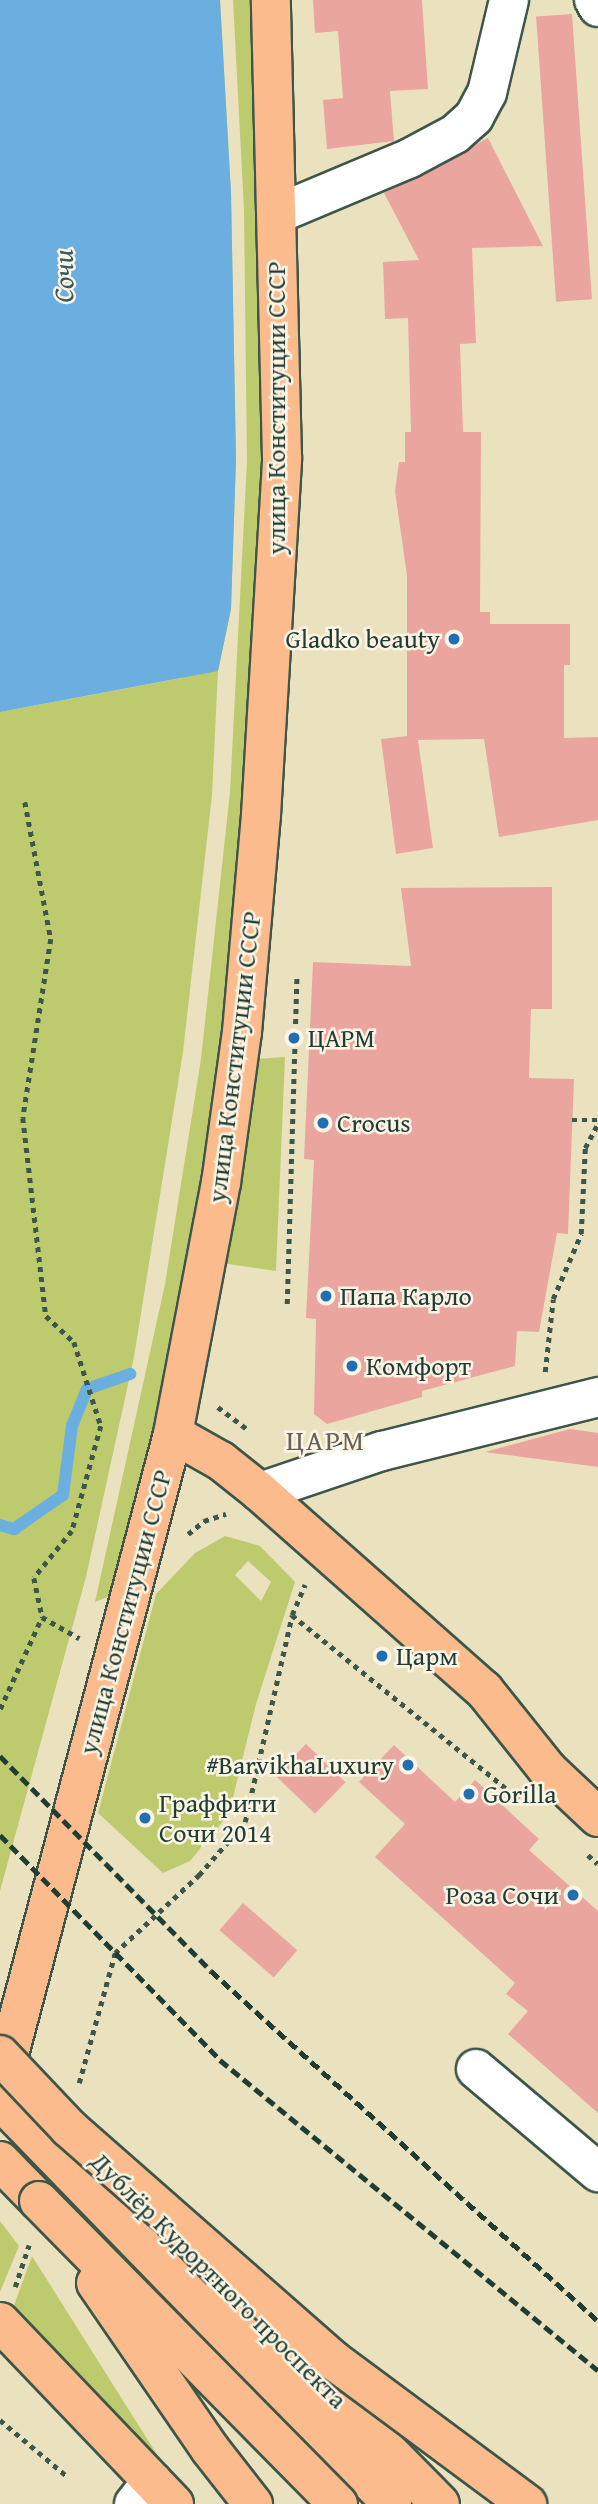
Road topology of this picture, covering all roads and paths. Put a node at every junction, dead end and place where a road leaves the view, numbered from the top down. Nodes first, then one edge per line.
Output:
1 (271, 0) edge
2 (509, 0) edge
3 (594, 0) edge
4 (598, 7) edge
5 (277, 214) junction
6 (24, 802) dead end
7 (297, 975) dead end
8 (572, 1120) dead end
9 (598, 1122) edge
10 (287, 1304) dead end
11 (598, 1397) edge
12 (541, 1411) junction
13 (173, 1434) junction
14 (246, 1504) junction
15 (184, 1538) dead end
16 (310, 1573) dead end
17 (292, 1615) junction
18 (42, 1617) junction
19 (86, 1641) dead end
20 (0, 1709) edge
21 (526, 1805) dead end
22 (588, 1832) edge
23 (598, 1864) edge
24 (0, 2055) edge
25 (475, 2068) dead end
26 (0, 2088) edge
27 (0, 2100) edge
28 (73, 2110) junction
29 (0, 2161) edge
30 (598, 2172) edge
31 (36, 2217) junction
32 (6, 2309) edge
33 (0, 2420) edge
34 (68, 2477) dead end
35 (153, 2496) edge
36 (253, 2504) edge
37 (338, 2504) edge
38 (392, 2504) edge
39 (440, 2504) edge
40 (527, 2504) edge

1 - 5 main road, улица Конституции СССР
2 - 5 street
3 - 4 street
5 - 13 main road, улица Конституции СССР
6 - 18 path
7 - 10 path
8 - 9 path
9 - 12 path
11 - 12 street
12 - 14 street
13 - 14 main road
13 - 26 main road, улица Конституции СССР
14 - 15 path
14 - 22 main road
16 - 17 path
17 - 21 path
17 - 28 path
18 - 19 path
18 - 20 path
22 - 23 path
24 - 28 main road, Дублёр Курортного проспекта, bridge
25 - 30 street
27 - 38 main road
28 - 39 main road, Дублёр Курортного проспекта, bridge
28 - 40 main road, bridge
29 - 31 main road
31 - 32 path
31 - 36 main road, bridge
31 - 37 main road, bridge
32 - 35 main road
33 - 34 path

